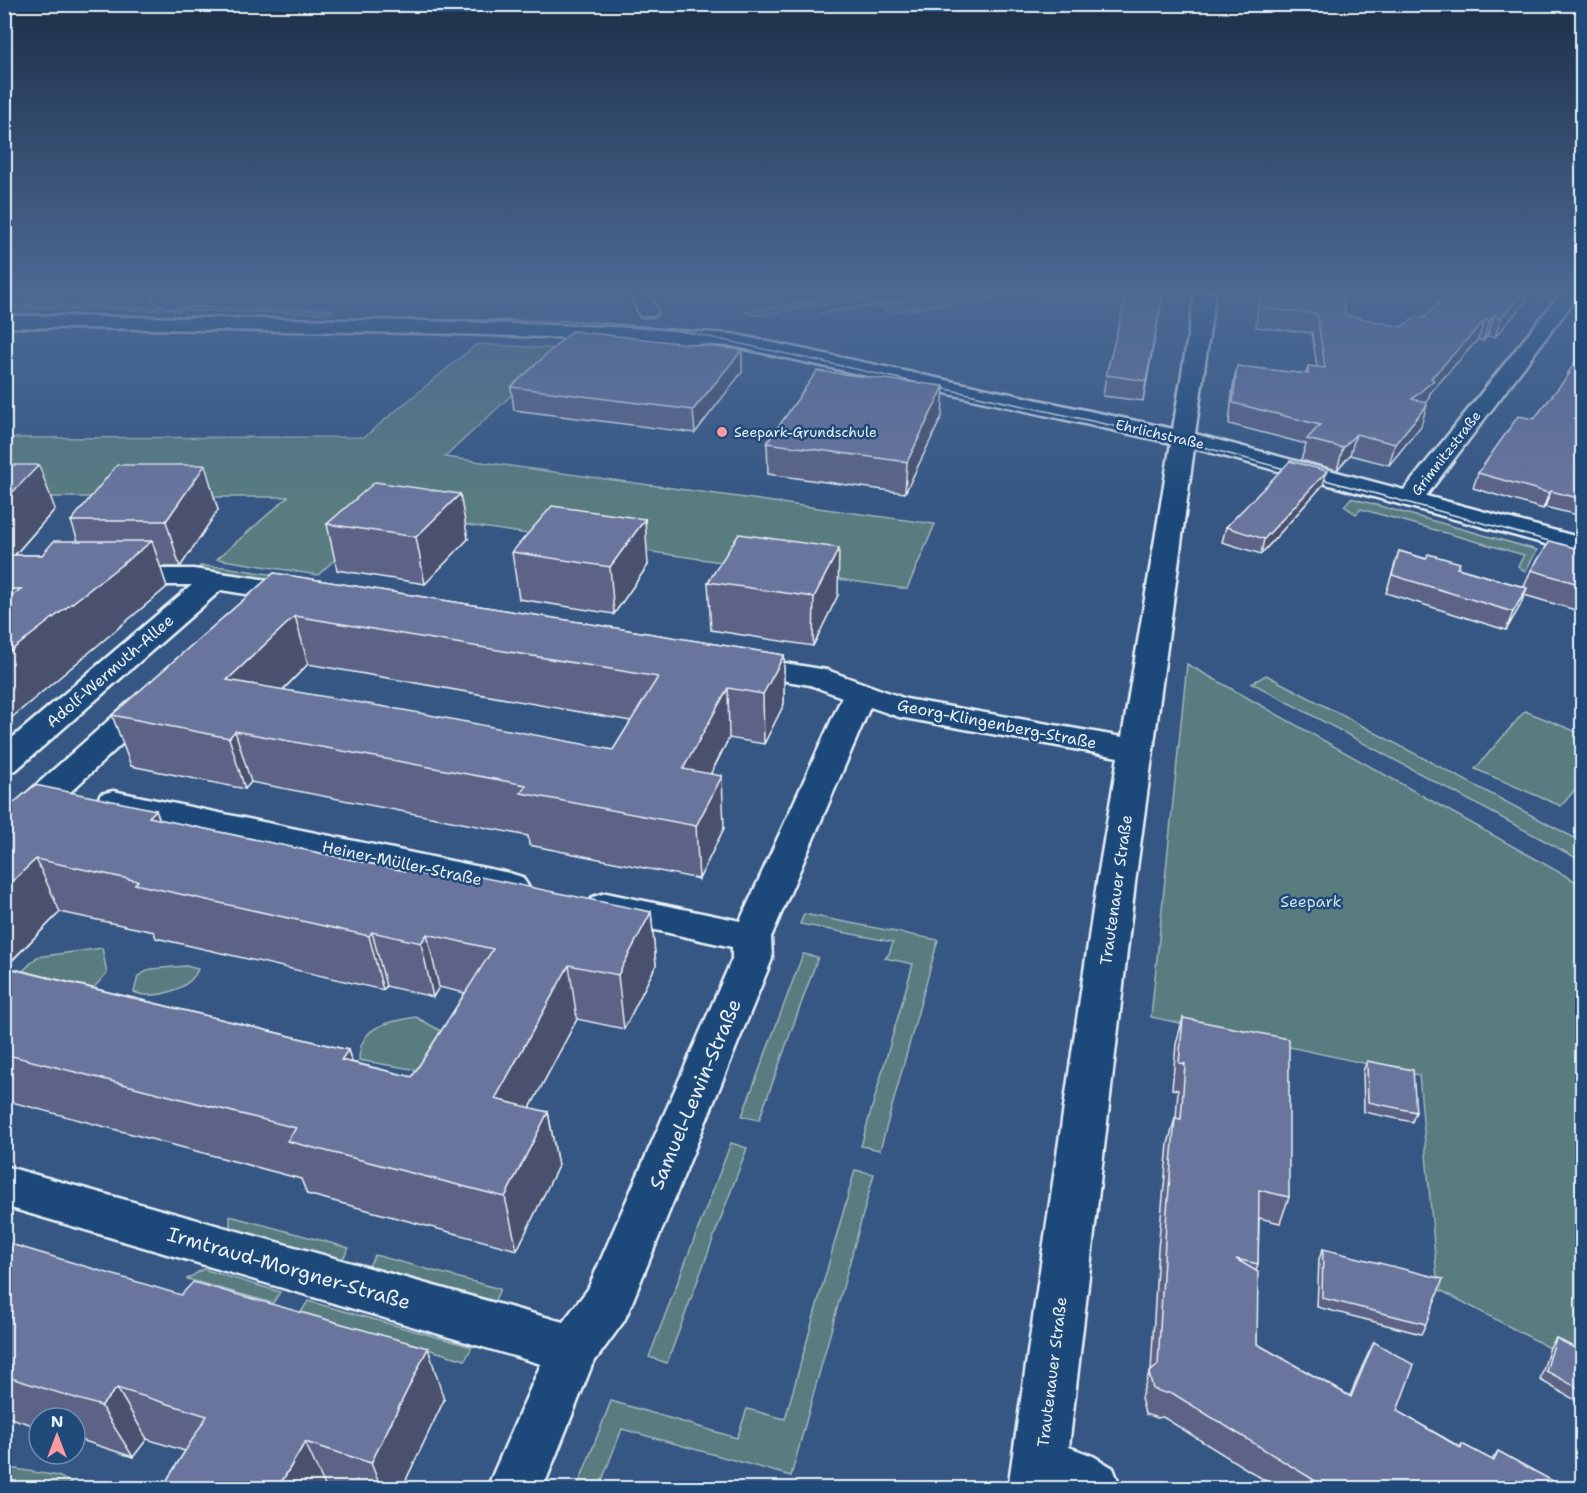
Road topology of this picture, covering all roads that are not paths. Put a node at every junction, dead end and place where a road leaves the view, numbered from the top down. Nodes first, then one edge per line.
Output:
1 (836, 363) edge
2 (1194, 363) edge
3 (1517, 363) edge
4 (1182, 438) junction
5 (1410, 499) junction
6 (1582, 546) edge
7 (97, 577) edge
8 (215, 580) junction
9 (271, 589) junction
10 (324, 598) edge
11 (246, 612) edge
12 (716, 661) edge
13 (170, 682) edge
14 (860, 693) junction
15 (1137, 750) junction
16 (4, 762) edge
17 (53, 790) junction
18 (4, 834) edge
19 (752, 937) junction
20 (4, 1186) edge
21 (573, 1349) junction
22 (1038, 1478) edge
23 (515, 1488) edge
24 (1093, 1488) edge

1 - 4 street, Ehrlichstraße
2 - 4 street, Trautenauer Straße
3 - 5 street, Grimnitzstraße
4 - 5 street, Ehrlichstraße
4 - 15 street, Trautenauer Straße
5 - 6 street, Ehrlichstraße
7 - 8 street
8 - 9 street
8 - 16 street, Adolf-Wermuth-Allee
9 - 10 street
9 - 11 street
12 - 14 street, Georg-Klingenberg-Straße
13 - 17 street
14 - 15 street, Georg-Klingenberg-Straße
14 - 19 street, Samuel-Lewin-Straße
15 - 22 street, Trautenauer Straße
17 - 18 street
17 - 19 street, Heiner-Müller-Straße
19 - 21 street, Samuel-Lewin-Straße
20 - 21 street, Irmtraud-Morgner-Straße
21 - 23 street, Samuel-Lewin-Straße
22 - 24 street

